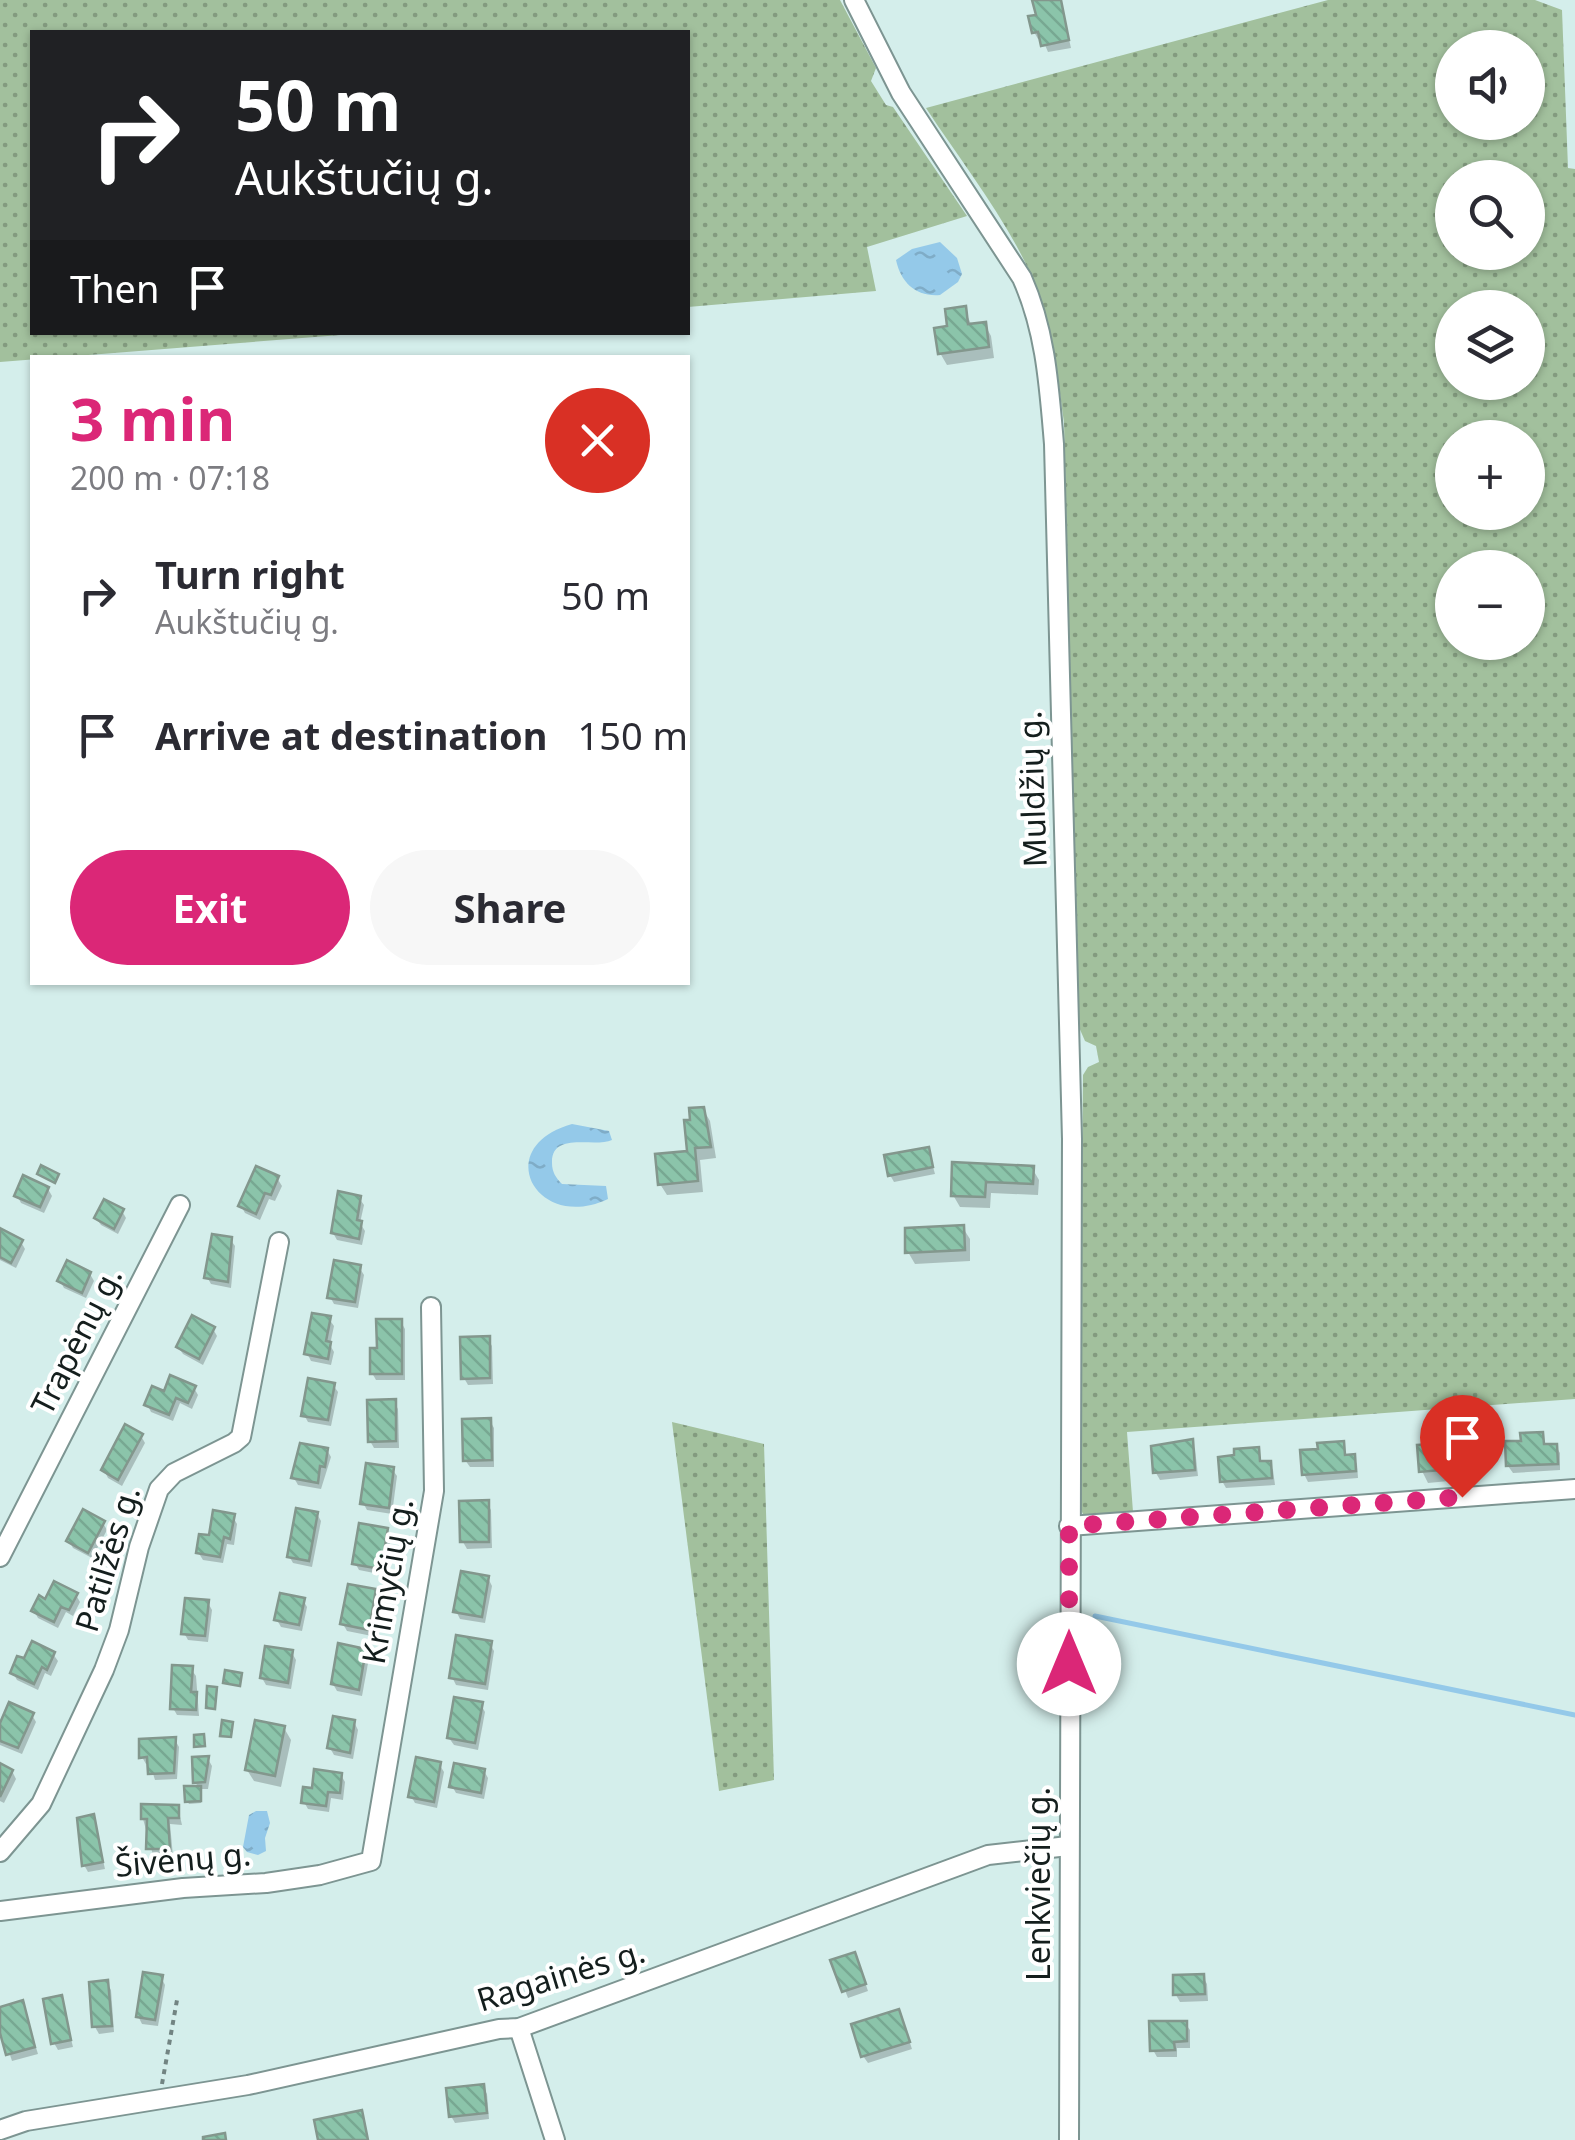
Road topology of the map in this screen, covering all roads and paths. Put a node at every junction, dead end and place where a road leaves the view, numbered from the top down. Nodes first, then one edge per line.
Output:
1 (854, 0) edge
2 (180, 1204) dead end
3 (279, 1242) dead end
4 (431, 1308) dead end
5 (1575, 1489) edge
6 (1069, 1526) junction
7 (0, 1558) edge
8 (1069, 1628) joint
9 (1068, 1846) junction
10 (0, 1852) edge
11 (371, 1861) joint
12 (0, 1911) edge
13 (177, 2000) dead end
14 (520, 2028) junction
15 (159, 2101) junction
16 (0, 2130) edge
17 (556, 2140) edge
18 (1070, 2140) edge

1 - 6 street, Muldžių g.
2 - 7 street, Trapėnų g.
3 - 10 street, Patilžės g.
4 - 11 street, Krimyčių g.
5 - 6 street
6 - 8 street, Muldžių g.
8 - 9 street, Lenkviečių g.
9 - 14 street, Ragainės g.
9 - 18 street, Lenkviečių g.
11 - 12 street, Šivėnų g.
13 - 15 path
14 - 15 street, Ragainės g.
14 - 17 street
15 - 16 street, Ragainės g.

